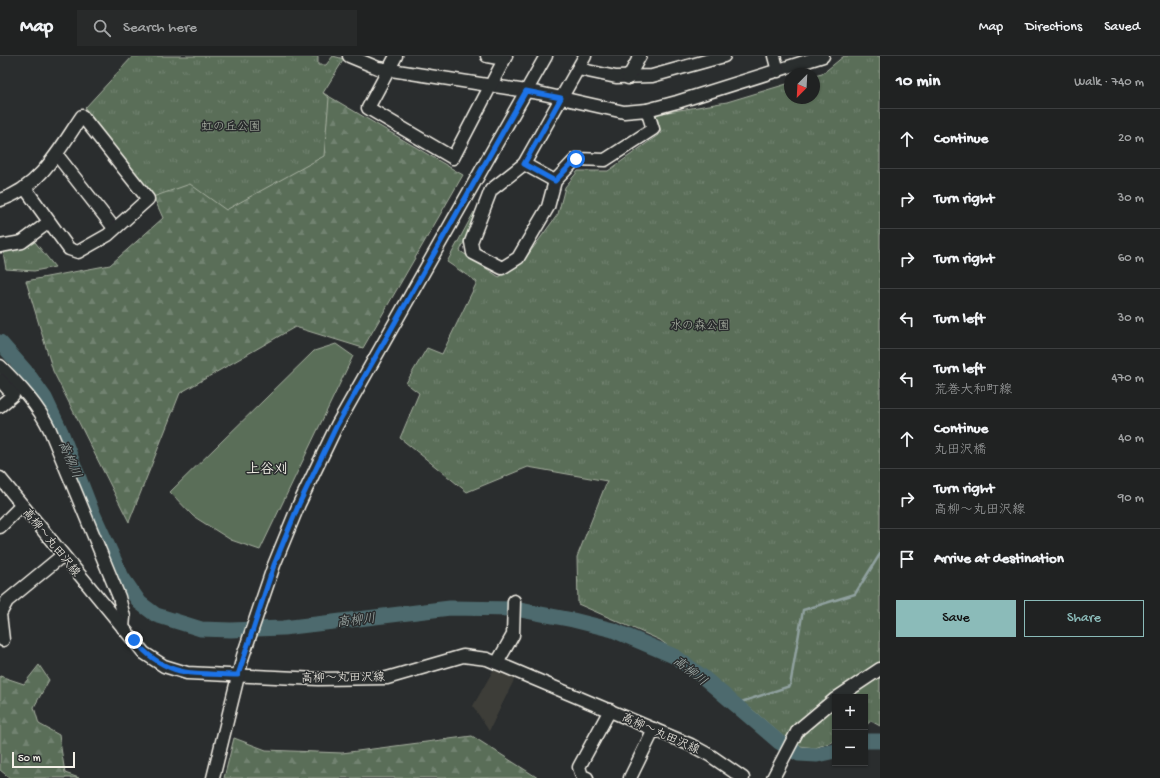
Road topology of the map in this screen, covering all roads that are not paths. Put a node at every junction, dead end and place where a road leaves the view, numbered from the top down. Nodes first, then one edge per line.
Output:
1 (349, 56) edge
2 (396, 56) edge
3 (488, 56) edge
4 (546, 56) edge
5 (586, 56) edge
6 (640, 56) edge
7 (724, 56) edge
8 (774, 56) edge
9 (823, 56) edge
10 (505, 58) edge
11 (389, 68) junction
12 (578, 69) junction
13 (778, 71) junction
14 (628, 78) junction
15 (490, 85) junction
16 (526, 91) junction
17 (561, 98) junction
18 (647, 110) junction
19 (57, 155) junction
20 (524, 164) junction
21 (555, 181) junction
22 (25, 188) junction
23 (0, 200) edge
24 (49, 222) junction
25 (114, 228) junction
26 (0, 246) edge
27 (0, 366) edge
28 (0, 380) edge
29 (0, 406) edge
30 (0, 478) edge
31 (22, 505) junction
32 (0, 527) edge
33 (63, 554) junction
34 (514, 601) dead end
35 (123, 628) junction
36 (3, 640) dead end
37 (496, 663) junction
38 (880, 669) edge
39 (238, 675) junction
40 (842, 694) edge
41 (832, 702) edge
42 (610, 710) junction
43 (654, 729) junction
44 (213, 778) edge
45 (587, 778) edge
46 (630, 778) edge
47 (743, 778) edge
48 (773, 778) edge

1 - 11 street
2 - 11 street
3 - 10 street
4 - 16 street
5 - 12 street
6 - 14 street
7 - 14 street
8 - 13 street
9 - 13 street
10 - 15 street
11 - 15 street
11 - 15 street
12 - 14 street
12 - 17 street
13 - 18 street
15 - 16 street
16 - 17 street
16 - 39 street
17 - 18 street
17 - 20 street
18 - 21 street
19 - 22 street
19 - 25 street
19 - 25 street
20 - 21 street
20 - 21 street
22 - 23 street
22 - 24 street
24 - 25 street
24 - 26 street
27 - 35 street
28 - 29 street
30 - 31 street, 高柳～丸田沢線
31 - 32 street
31 - 33 street, 高柳～丸田沢線
33 - 35 street, 高柳～丸田沢線
33 - 36 street
34 - 37 street
35 - 39 street, 高柳～丸田沢線
37 - 39 street, 高柳～丸田沢線
37 - 42 street, 高柳～丸田沢線
38 - 40 street
39 - 44 street
41 - 48 street
42 - 43 street, 高柳～丸田沢線
42 - 45 street
43 - 46 street
43 - 47 street, 高柳～丸田沢線

